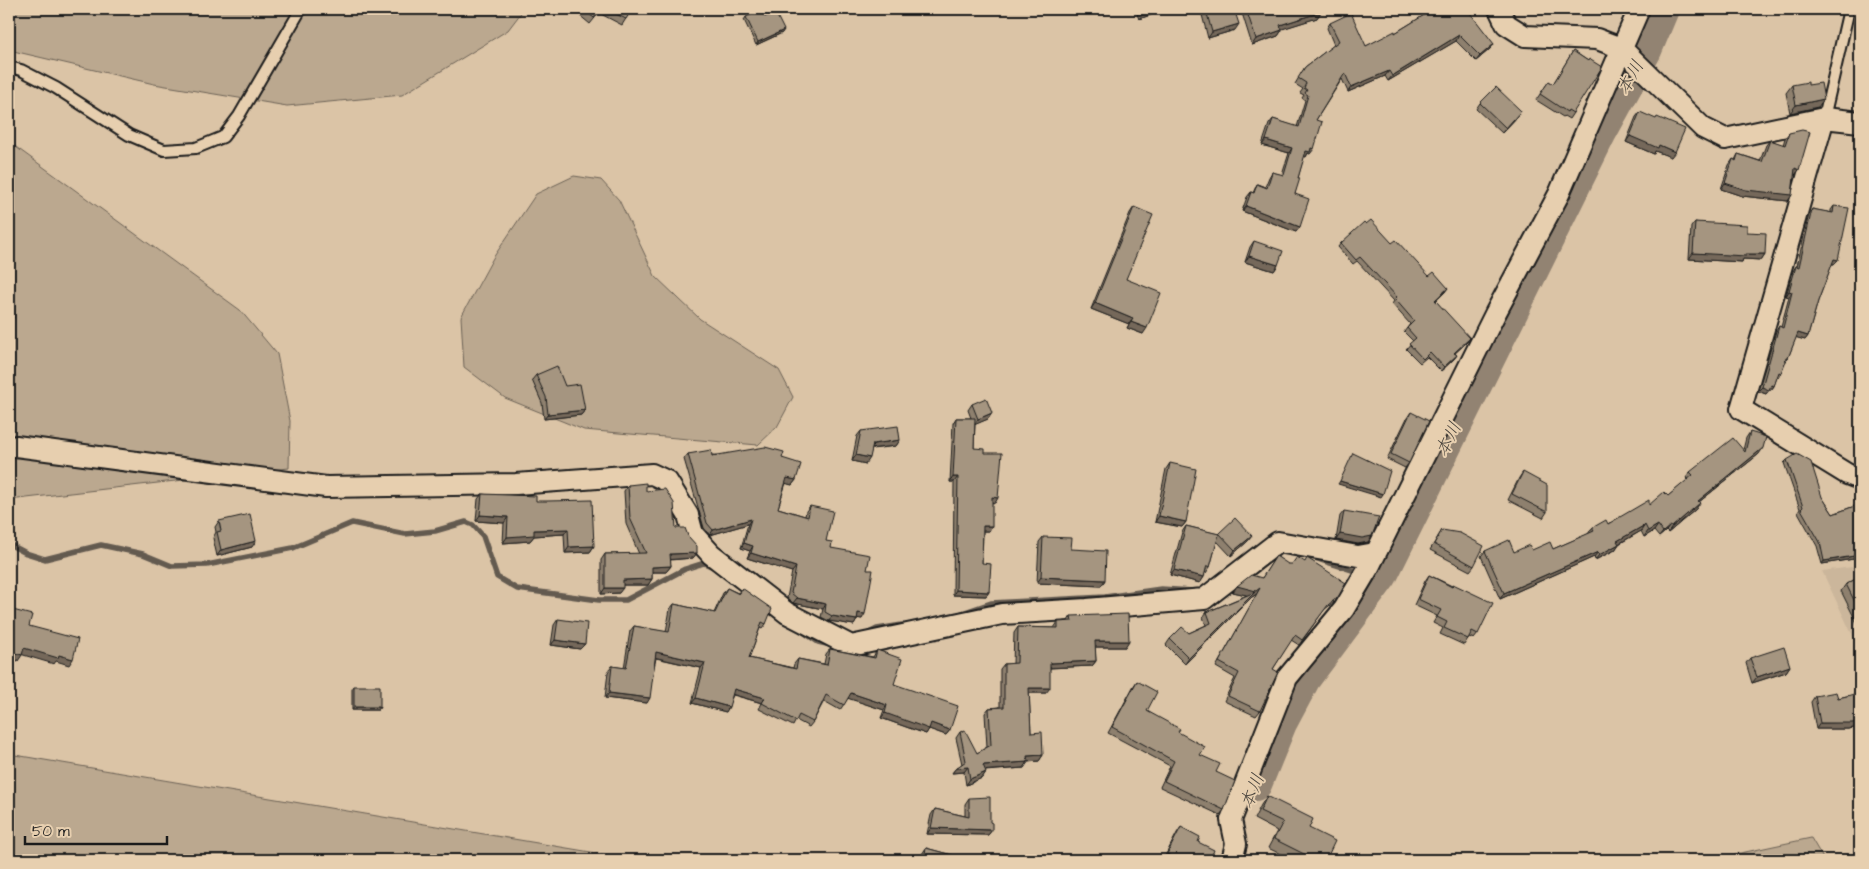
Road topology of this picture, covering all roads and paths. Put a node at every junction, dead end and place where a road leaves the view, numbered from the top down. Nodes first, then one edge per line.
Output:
1 (301, 9) edge
2 (1498, 9) edge
3 (1639, 9) edge
4 (1849, 9) edge
5 (1631, 58) junction
6 (9, 67) edge
7 (1824, 118) junction
8 (1860, 122) edge
9 (9, 448) edge
10 (1860, 479) edge
11 (1369, 566) junction
12 (1234, 852) edge

1 - 6 lane
2 - 5 street
3 - 5 street
4 - 7 lane
5 - 7 street
5 - 11 street
7 - 8 street
7 - 10 street
9 - 11 street
11 - 12 street

